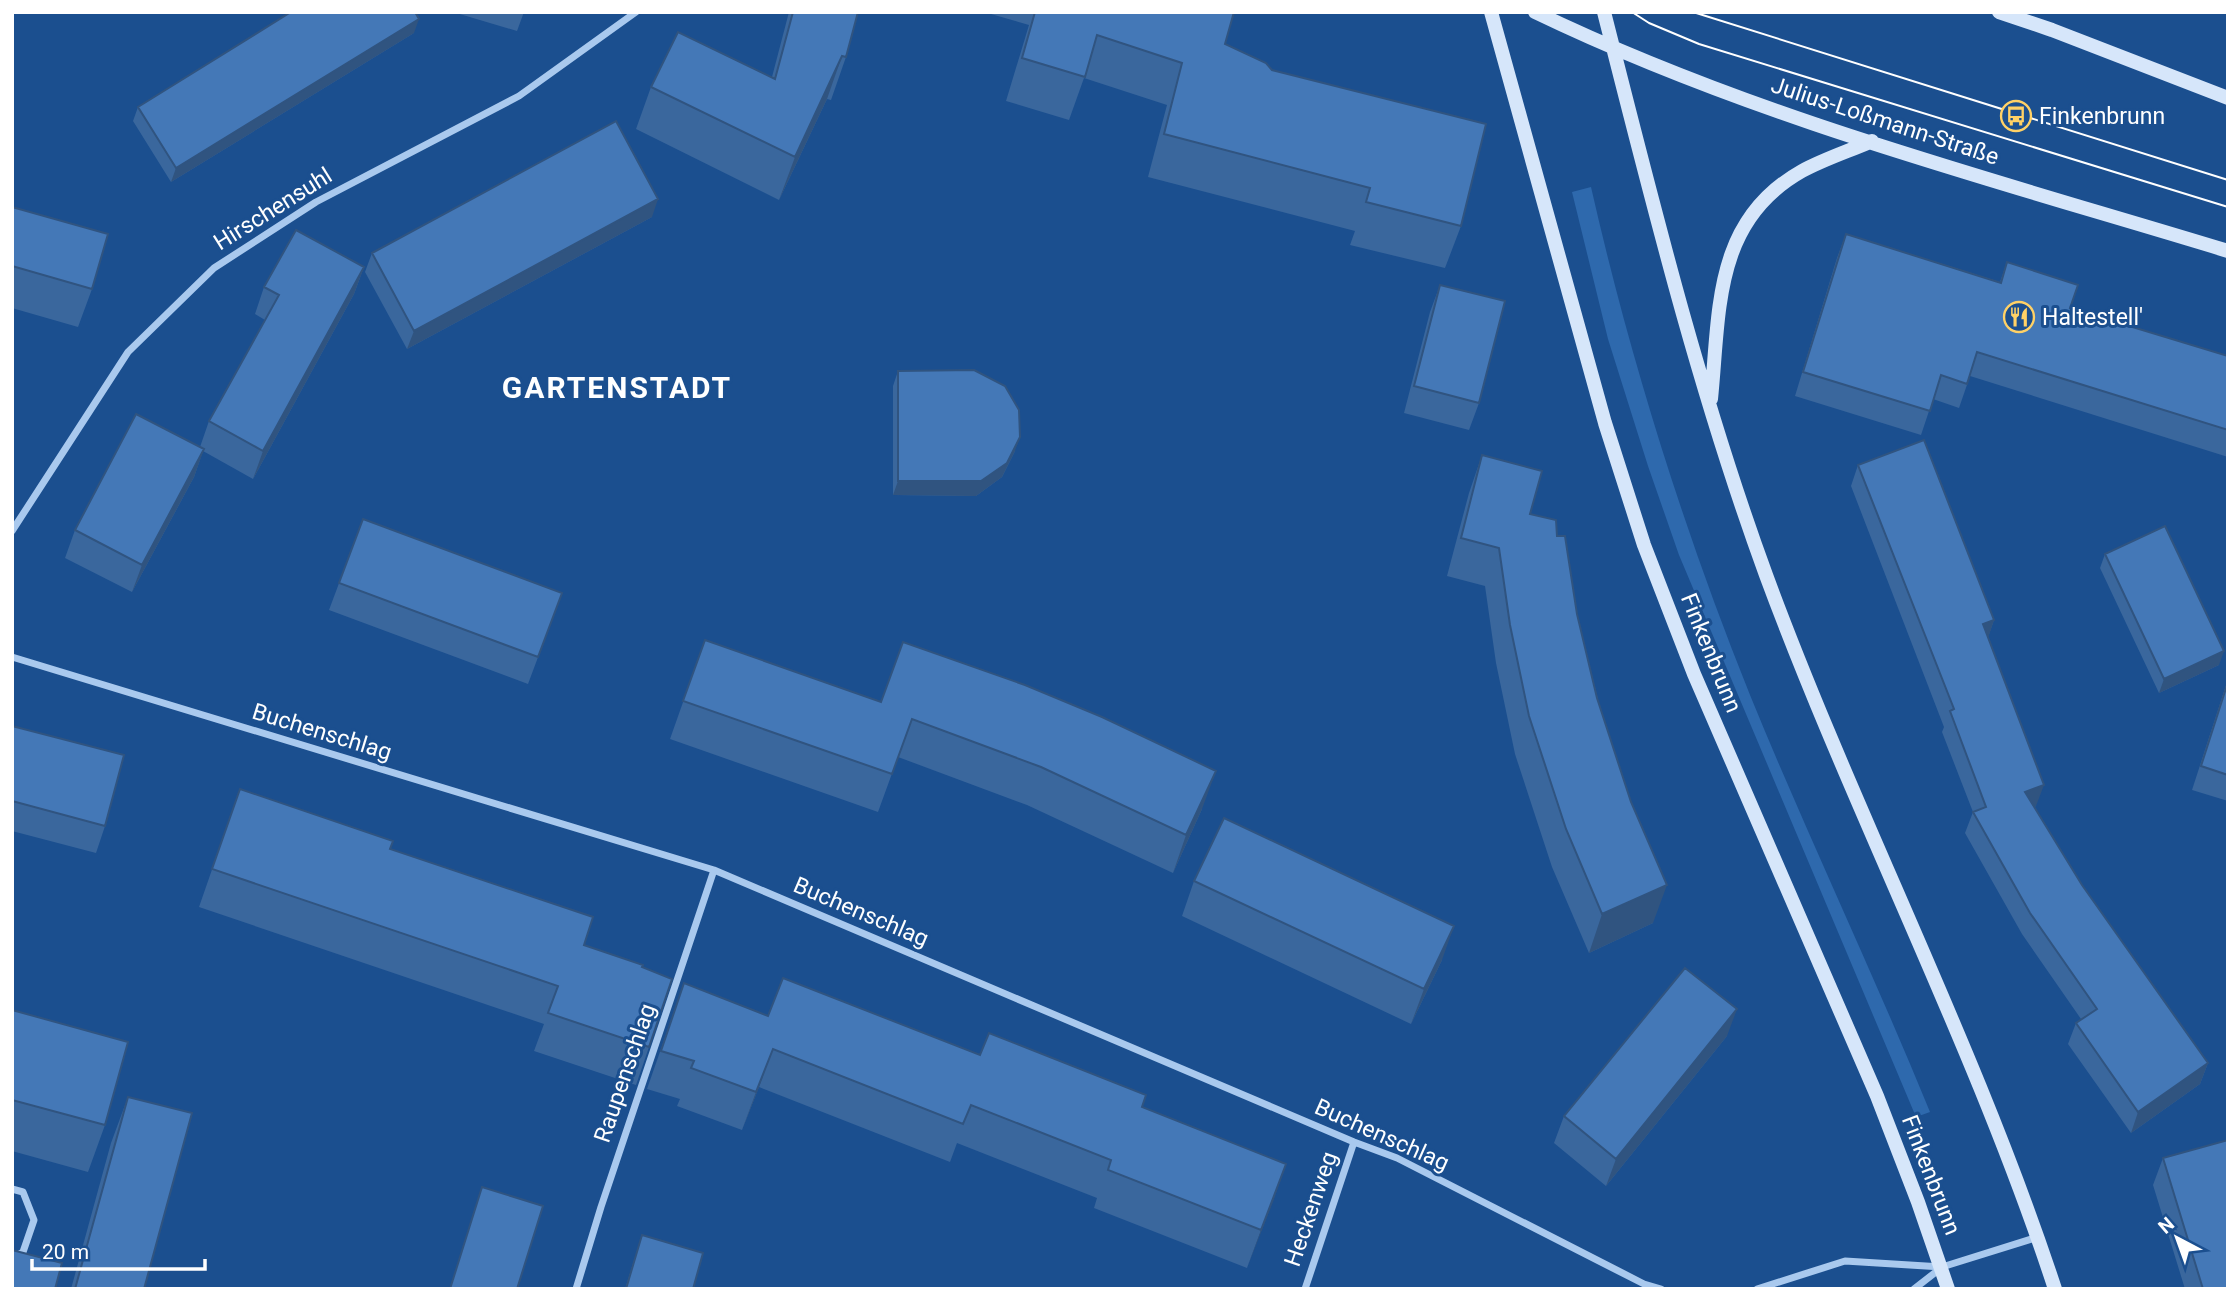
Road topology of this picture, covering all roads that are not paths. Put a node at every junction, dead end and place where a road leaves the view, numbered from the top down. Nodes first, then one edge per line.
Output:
1 (636, 12) edge
2 (1491, 12) edge
3 (1535, 12) edge
4 (1604, 12) edge
5 (1999, 12) edge
6 (1613, 47) junction
7 (2228, 98) edge
8 (1872, 141) junction
9 (2228, 251) edge
10 (1710, 407) junction
11 (12, 530) edge
12 (12, 657) edge
13 (714, 870) junction
14 (1354, 1142) junction
15 (12, 1189) edge
16 (2038, 1237) junction
17 (12, 1258) edge
18 (1942, 1267) junction
19 (576, 1289) edge
20 (1305, 1289) edge
21 (1661, 1289) edge
22 (1757, 1289) edge
23 (1913, 1289) edge
24 (1948, 1289) edge
25 (2055, 1289) edge

1 - 11 street, Hirschensuhl
2 - 18 main road, Finkenbrunn
3 - 6 main road, Julius-Loßmann-Straße
4 - 6 main road
5 - 7 main road
6 - 8 main road, Julius-Loßmann-Straße
6 - 10 main road
8 - 9 main road, Julius-Loßmann-Straße
8 - 10 main road
10 - 16 main road
12 - 13 street, Buchenschlag
13 - 14 street, Buchenschlag
13 - 19 street, Raupenschlag
14 - 20 street, Heckenweg
14 - 21 street, Buchenschlag
15 - 17 street
16 - 18 street
16 - 25 main road
18 - 22 street
18 - 23 street
18 - 24 main road, Finkenbrunn

